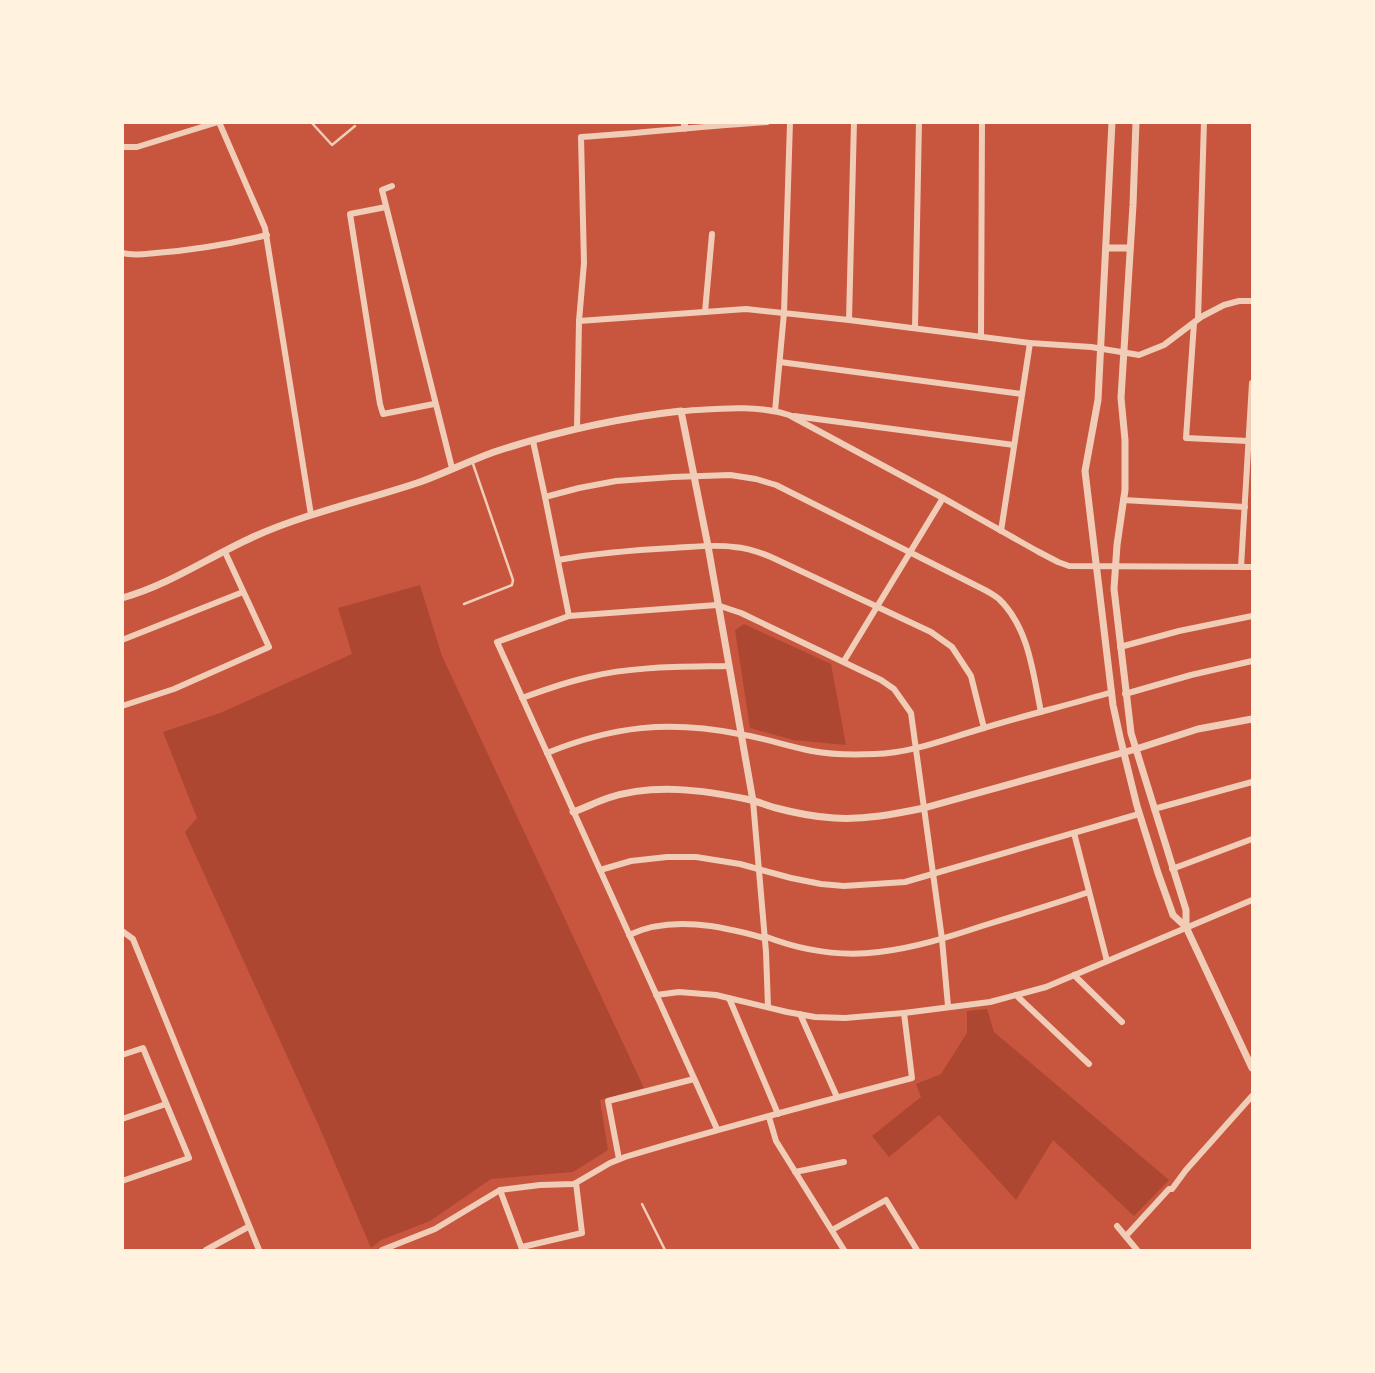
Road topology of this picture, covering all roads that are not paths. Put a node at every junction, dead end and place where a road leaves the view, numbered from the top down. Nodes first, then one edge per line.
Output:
1 (219, 122) edge
2 (311, 122) edge
3 (767, 122) edge
4 (790, 122) edge
5 (854, 122) edge
6 (919, 122) edge
7 (982, 122) edge
8 (1112, 122) edge
9 (1136, 122) edge
10 (1204, 122) edge
11 (684, 125) edge
12 (355, 126) dead end
13 (122, 147) edge
14 (392, 186) dead end
15 (386, 207) junction
16 (712, 234) dead end
17 (267, 235) junction
18 (1106, 248) junction
19 (1130, 248) junction
20 (122, 253) edge
21 (1252, 301) edge
22 (705, 312) junction
23 (783, 313) junction
24 (849, 320) junction
25 (579, 321) junction
26 (1196, 321) junction
27 (915, 328) junction
28 (981, 337) junction
29 (1030, 343) junction
30 (1100, 348) junction
31 (1124, 352) junction
32 (780, 362) junction
33 (1252, 383) edge
34 (1022, 394) junction
35 (434, 404) junction
36 (681, 411) junction
37 (775, 411) junction
38 (789, 415) junction
39 (1251, 427) edge
40 (578, 429) junction
41 (533, 440) junction
42 (1248, 441) junction
43 (1014, 445) junction
44 (472, 461) junction
45 (452, 468) junction
46 (694, 476) junction
47 (1249, 491) edge
48 (545, 497) junction
49 (943, 498) junction
50 (1123, 500) junction
51 (1245, 507) junction
52 (311, 515) junction
53 (1001, 531) junction
54 (708, 546) junction
55 (225, 552) junction
56 (911, 552) junction
57 (558, 560) junction
58 (1097, 566) junction
59 (1116, 566) junction
60 (1252, 566) edge
61 (1241, 567) junction
62 (243, 592) junction
63 (122, 598) edge
64 (464, 604) dead end
65 (717, 606) junction
66 (876, 607) junction
67 (569, 616) junction
68 (1252, 616) edge
69 (122, 640) edge
70 (1120, 647) junction
71 (844, 661) junction
72 (1252, 661) edge
73 (729, 666) junction
74 (1112, 692) junction
75 (1125, 694) junction
76 (522, 698) junction
77 (122, 706) edge
78 (1041, 712) junction
79 (1252, 719) edge
80 (984, 727) junction
81 (740, 734) junction
82 (916, 749) junction
83 (1136, 749) junction
84 (1124, 752) junction
85 (547, 753) junction
86 (1252, 782) edge
87 (753, 801) junction
88 (925, 807) junction
89 (1154, 809) junction
90 (573, 813) junction
91 (1139, 814) junction
92 (1073, 833) junction
93 (1252, 839) edge
94 (1172, 869) junction
95 (600, 870) junction
96 (759, 870) junction
97 (932, 875) junction
98 (1089, 892) junction
99 (1252, 900) edge
100 (1186, 928) junction
101 (122, 931) edge
102 (629, 935) junction
103 (764, 937) junction
104 (942, 939) junction
105 (1107, 961) junction
106 (1074, 975) junction
107 (656, 995) junction
108 (1016, 995) junction
109 (729, 998) junction
110 (948, 1006) junction
111 (768, 1007) junction
112 (904, 1013) junction
113 (800, 1014) junction
114 (1122, 1022) dead end
115 (122, 1055) edge
116 (1089, 1064) dead end
117 (1252, 1068) edge
118 (694, 1079) junction
119 (1252, 1096) edge
120 (837, 1097) junction
121 (166, 1104) junction
122 (778, 1114) junction
123 (769, 1117) junction
124 (122, 1119) edge
125 (717, 1129) junction
126 (619, 1159) junction
127 (845, 1162) dead end
128 (794, 1172) junction
129 (122, 1181) edge
130 (576, 1183) junction
131 (500, 1190) junction
132 (642, 1204) dead end
133 (1117, 1226) dead end
134 (248, 1227) junction
135 (832, 1230) junction
136 (1126, 1236) junction
137 (522, 1249) edge
138 (206, 1251) edge
139 (259, 1251) edge
140 (382, 1251) edge
141 (665, 1251) edge
142 (844, 1251) edge
143 (917, 1251) edge
144 (1138, 1251) edge

1 - 13 street
1 - 17 street
2 - 12 lane
3 - 11 street
4 - 23 street
5 - 24 street
6 - 27 street
7 - 28 street
8 - 18 street
9 - 19 street
10 - 26 street
11 - 25 street
14 - 15 street
15 - 35 street
15 - 35 street
16 - 22 street
17 - 20 street
17 - 52 street
18 - 19 street
18 - 30 street
19 - 31 street
21 - 26 street
22 - 23 street
22 - 25 street
23 - 24 street
23 - 32 street
24 - 27 street
25 - 40 street
26 - 31 street
26 - 42 street
27 - 28 street
28 - 29 street
29 - 30 street
29 - 34 street
30 - 31 street
30 - 58 street
31 - 50 street
32 - 34 street
32 - 37 street
33 - 39 street
34 - 43 street
35 - 45 street
36 - 37 street
36 - 40 street
36 - 46 street
37 - 38 street
38 - 43 street
38 - 49 street
39 - 42 street
40 - 41 street
41 - 44 street
41 - 48 street
42 - 47 street
43 - 53 street
44 - 45 street
44 - 64 lane
45 - 52 street
46 - 48 street
46 - 54 street
46 - 56 street
47 - 51 street
48 - 57 street
49 - 53 street
49 - 56 street
50 - 51 street
50 - 59 street
51 - 61 street
52 - 55 street
53 - 58 street
54 - 57 street
54 - 65 street
54 - 66 street
55 - 62 street
55 - 63 street
56 - 66 street
56 - 78 street
57 - 67 street
58 - 59 street
58 - 74 street
59 - 61 street
59 - 70 street
60 - 61 street
62 - 69 street
62 - 77 street
65 - 67 street
65 - 71 street
65 - 73 street
66 - 71 street
66 - 80 street
67 - 76 street
68 - 70 street
70 - 75 street
71 - 82 street
72 - 75 street
73 - 76 street
73 - 81 street
74 - 78 street
74 - 84 street
75 - 83 street
76 - 85 street
78 - 80 street
79 - 83 street
80 - 82 street
81 - 82 street
81 - 85 street
81 - 87 street
82 - 88 street
83 - 84 street
83 - 89 street
84 - 88 street
84 - 91 street
85 - 90 street
86 - 89 street
87 - 88 street
87 - 90 street
87 - 96 street
88 - 97 street
89 - 94 street
90 - 95 street
91 - 92 street
91 - 100 street
92 - 97 street
92 - 98 street
93 - 94 street
94 - 100 street
95 - 96 street
95 - 102 street
96 - 97 street
96 - 103 street
97 - 104 street
98 - 104 street
98 - 105 street
99 - 100 street
100 - 105 street
100 - 117 street
101 - 134 street
102 - 103 street
102 - 107 street
103 - 104 street
103 - 111 street
104 - 110 street
105 - 106 street
106 - 108 street
106 - 114 street
107 - 109 street
107 - 118 street
108 - 110 street
108 - 116 street
109 - 111 street
109 - 122 street
110 - 112 street
111 - 113 street
112 - 113 street
112 - 120 street
113 - 120 street
115 - 121 street
118 - 125 street
118 - 126 street
119 - 136 street
120 - 122 street
121 - 124 street
121 - 129 street
122 - 123 street
123 - 125 street
123 - 128 street
125 - 126 street
126 - 130 street
127 - 128 street
128 - 135 street
130 - 131 street
130 - 137 street
131 - 137 street
131 - 140 street
132 - 141 lane
133 - 136 street
134 - 138 street
134 - 139 street
135 - 142 street
135 - 143 street
136 - 144 street

